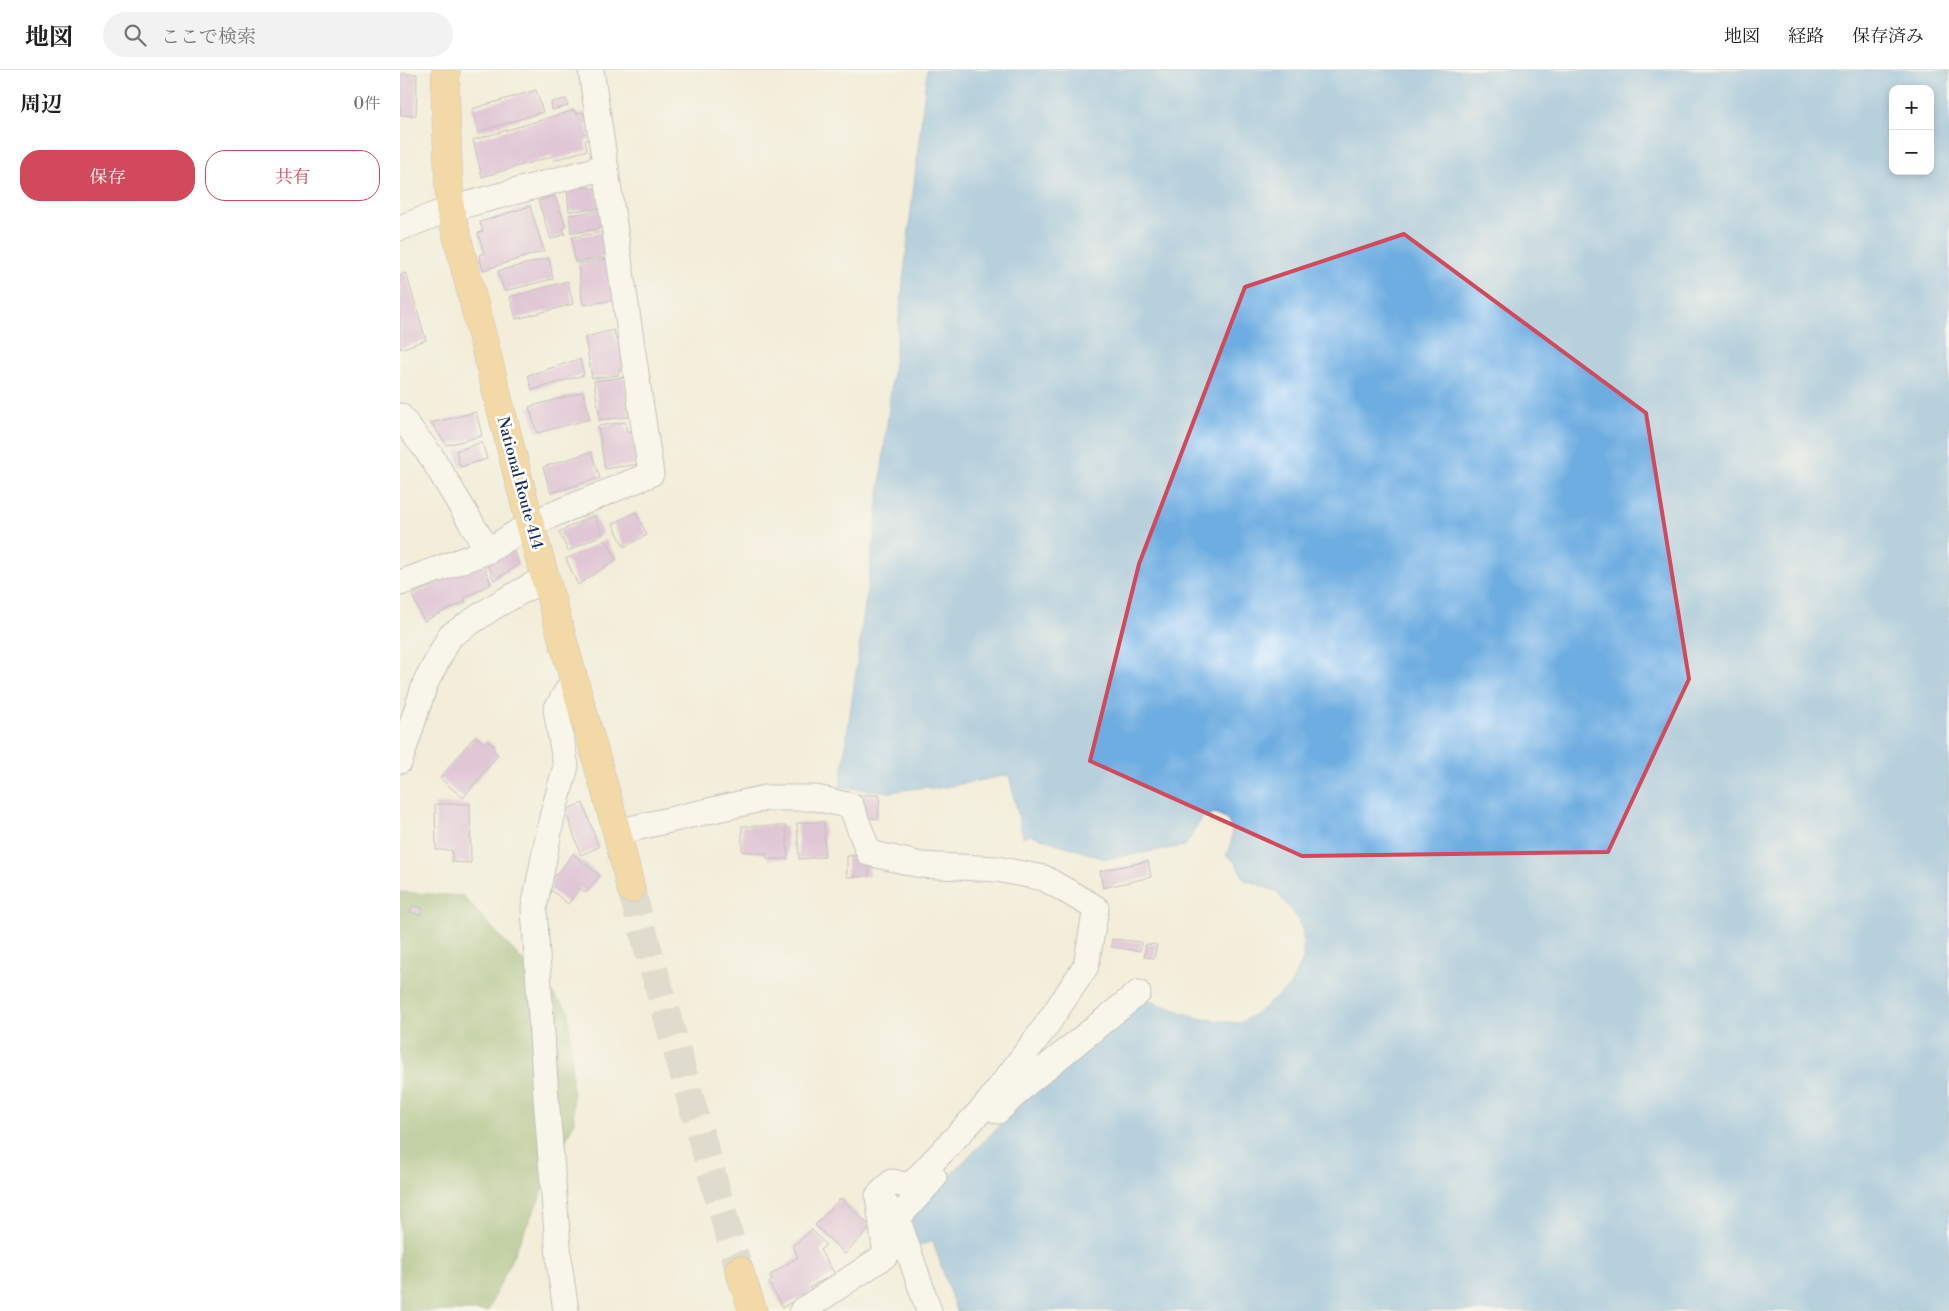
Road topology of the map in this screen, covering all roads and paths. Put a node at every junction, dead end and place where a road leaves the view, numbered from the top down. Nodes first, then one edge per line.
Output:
1 (446, 70) edge
2 (591, 70) edge
3 (606, 167) junction
4 (450, 210) junction
5 (400, 228) edge
6 (400, 416) edge
7 (530, 524) junction
8 (488, 550) junction
9 (545, 578) junction
10 (400, 583) edge
11 (574, 679) junction
12 (400, 761) edge
13 (617, 832) junction
14 (631, 890) tunnel mouth
15 (1138, 992) dead end
16 (878, 1196) junction
17 (897, 1219) junction
18 (739, 1270) tunnel mouth
19 (566, 1311) edge
20 (752, 1311) edge
21 (802, 1311) edge
22 (929, 1311) edge

1 - 4 highway, National Route 414
2 - 3 street
3 - 4 street
3 - 7 street
4 - 5 street
4 - 7 highway, National Route 414
6 - 8 street
7 - 8 street
7 - 9 highway, National Route 414
8 - 10 street
9 - 11 highway, National Route 414
9 - 12 street
11 - 13 highway, National Route 414
11 - 19 street
13 - 14 highway, National Route 414
13 - 16 street
15 - 17 street
16 - 17 street
16 - 21 street
17 - 22 street
18 - 20 highway

